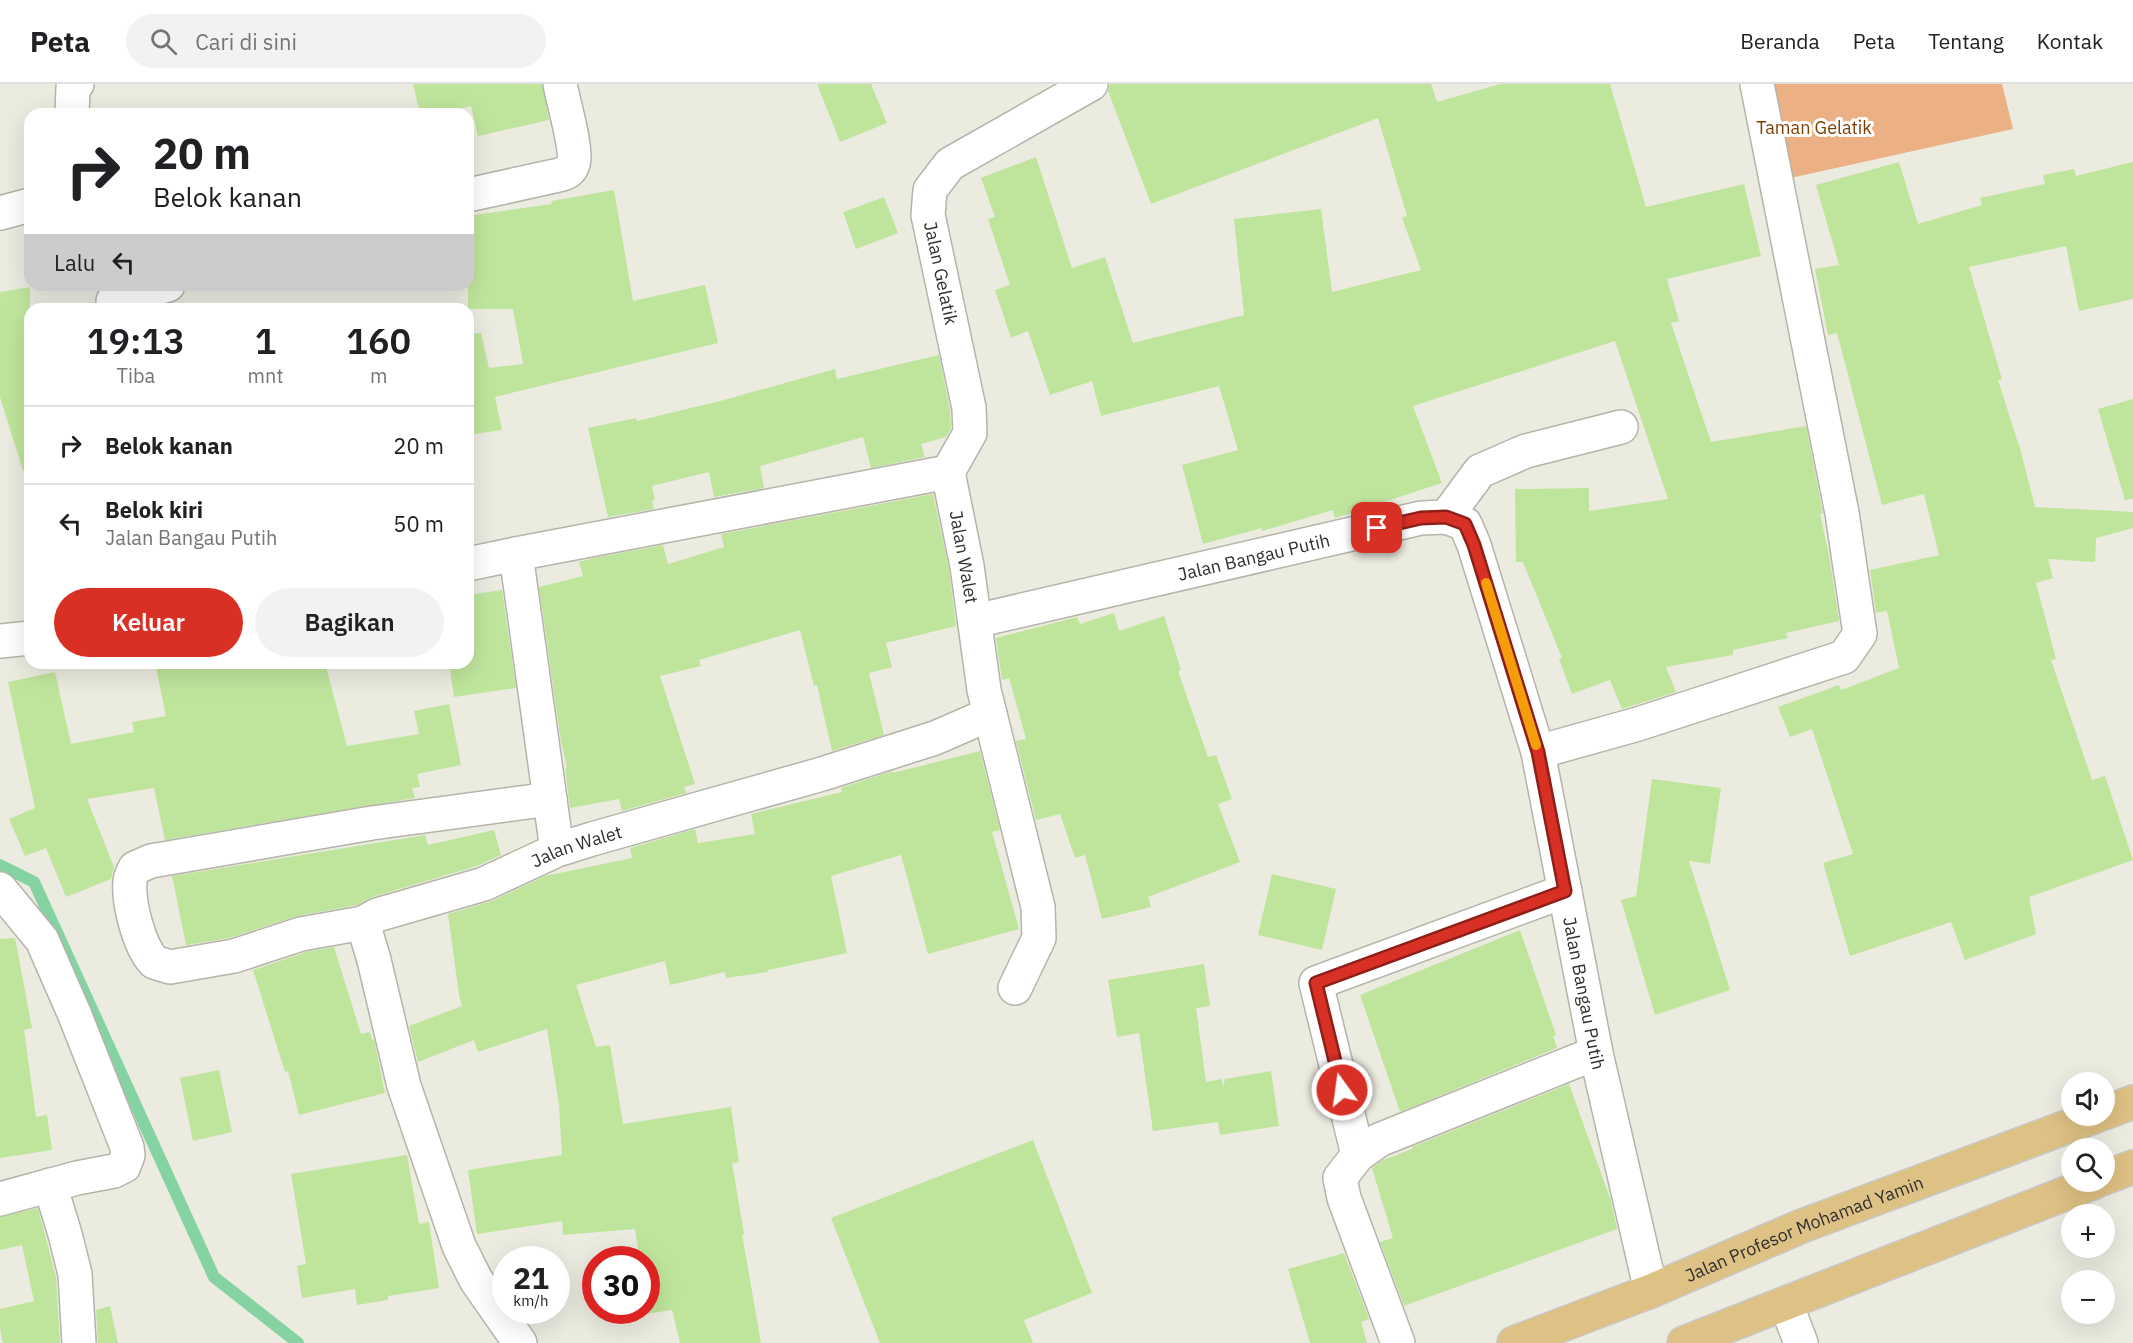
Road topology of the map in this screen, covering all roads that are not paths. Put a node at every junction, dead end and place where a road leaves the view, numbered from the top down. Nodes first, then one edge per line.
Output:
1 (77, 84) edge
2 (560, 84) edge
3 (1091, 84) edge
4 (1757, 84) edge
5 (71, 108) edge
6 (474, 194) edge
7 (24, 207) edge
8 (0, 213) edge
9 (142, 291) edge
10 (112, 298) edge
11 (1621, 427) dead end
12 (948, 472) junction
13 (1446, 517) junction
14 (516, 554) junction
15 (474, 563) edge
16 (975, 621) junction
17 (24, 639) edge
18 (0, 641) edge
19 (990, 714) junction
20 (1538, 752) junction
21 (550, 800) junction
22 (557, 850) junction
23 (0, 889) edge
24 (1565, 891) junction
25 (363, 923) junction
26 (1015, 988) dead end
27 (1596, 1053) junction
28 (2133, 1102) edge
29 (2115, 1109) edge
30 (2069, 1126) edge
31 (1358, 1155) junction
32 (2133, 1167) edge
33 (2115, 1174) edge
34 (50, 1185) junction
35 (2070, 1192) edge
36 (0, 1199) edge
37 (1651, 1291) junction
38 (1786, 1304) junction
39 (79, 1343) edge
40 (520, 1343) edge
41 (1398, 1343) edge
42 (1514, 1343) edge
43 (1684, 1343) edge
44 (1801, 1343) edge

1 - 5 street
2 - 6 street
3 - 12 street, Jalan Gelatik
4 - 20 street
7 - 8 street
9 - 10 street
11 - 13 street
12 - 14 street
12 - 16 street, Jalan Walet
13 - 16 street, Jalan Bangau Putih
13 - 20 street, Jalan Bangau Putih
14 - 15 street
14 - 21 street
16 - 19 street, Jalan Walet
17 - 18 street
19 - 22 street, Jalan Walet
19 - 26 street
20 - 24 street, Jalan Bangau Putih
21 - 22 street
21 - 25 street, Jalan Walet
22 - 25 street, Jalan Walet
23 - 34 street
24 - 27 street, Jalan Bangau Putih
24 - 31 street
25 - 40 street
27 - 31 street
27 - 37 street, Jalan Bangau Putih
28 - 29 main road
30 - 37 main road, Jalan Profesor Mohamad Yamin
31 - 41 street
32 - 33 main road
34 - 36 street
34 - 39 street
35 - 38 main road
37 - 42 main road, Jalan Profesor Mohamad Yamin
38 - 43 main road
38 - 44 street

